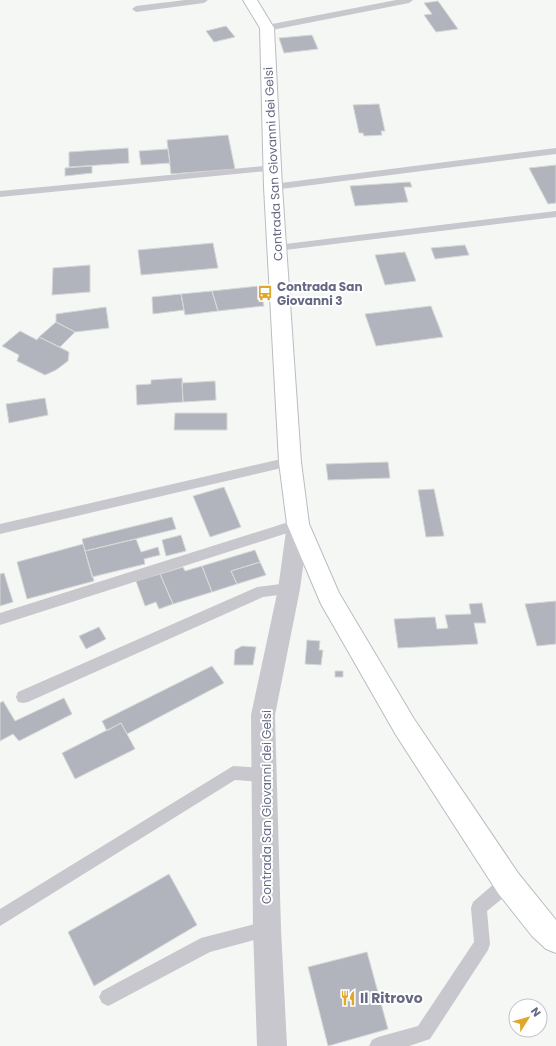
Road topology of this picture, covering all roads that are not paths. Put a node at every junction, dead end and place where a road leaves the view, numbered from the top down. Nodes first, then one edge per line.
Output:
1 (204, 0) edge
2 (250, 0) edge
3 (409, 0) edge
4 (136, 9) dead end
5 (267, 28) junction
6 (556, 151) edge
7 (274, 177) junction
8 (0, 194) edge
9 (556, 214) edge
10 (277, 248) junction
11 (290, 462) junction
12 (298, 524) junction
13 (0, 529) edge
14 (289, 589) junction
15 (0, 619) edge
16 (22, 697) dead end
17 (264, 775) junction
18 (508, 883) junction
19 (0, 918) edge
20 (267, 929) junction
21 (556, 939) edge
22 (108, 996) dead end
23 (272, 1046) edge
24 (378, 1046) edge

1 - 4 lane
2 - 5 main road, Contrada San Giovanni dei Gelsi
3 - 5 lane
5 - 7 main road, Contrada San Giovanni dei Gelsi
6 - 7 lane
7 - 8 lane
7 - 10 main road, Contrada San Giovanni dei Gelsi
9 - 10 lane
10 - 11 main road, Contrada San Giovanni dei Gelsi
11 - 12 main road, Contrada San Giovanni dei Gelsi
11 - 13 lane
12 - 14 street, Contrada San Giovanni dei Gelsi
12 - 15 lane
12 - 18 main road, Contrada San Giovanni dei Gelsi
14 - 16 lane
14 - 17 street, Contrada San Giovanni dei Gelsi
17 - 19 lane
17 - 20 street, Contrada San Giovanni dei Gelsi
18 - 21 main road, Contrada San Giovanni dei Gelsi
18 - 24 lane
20 - 22 lane
20 - 23 street, Contrada San Giovanni dei Gelsi

